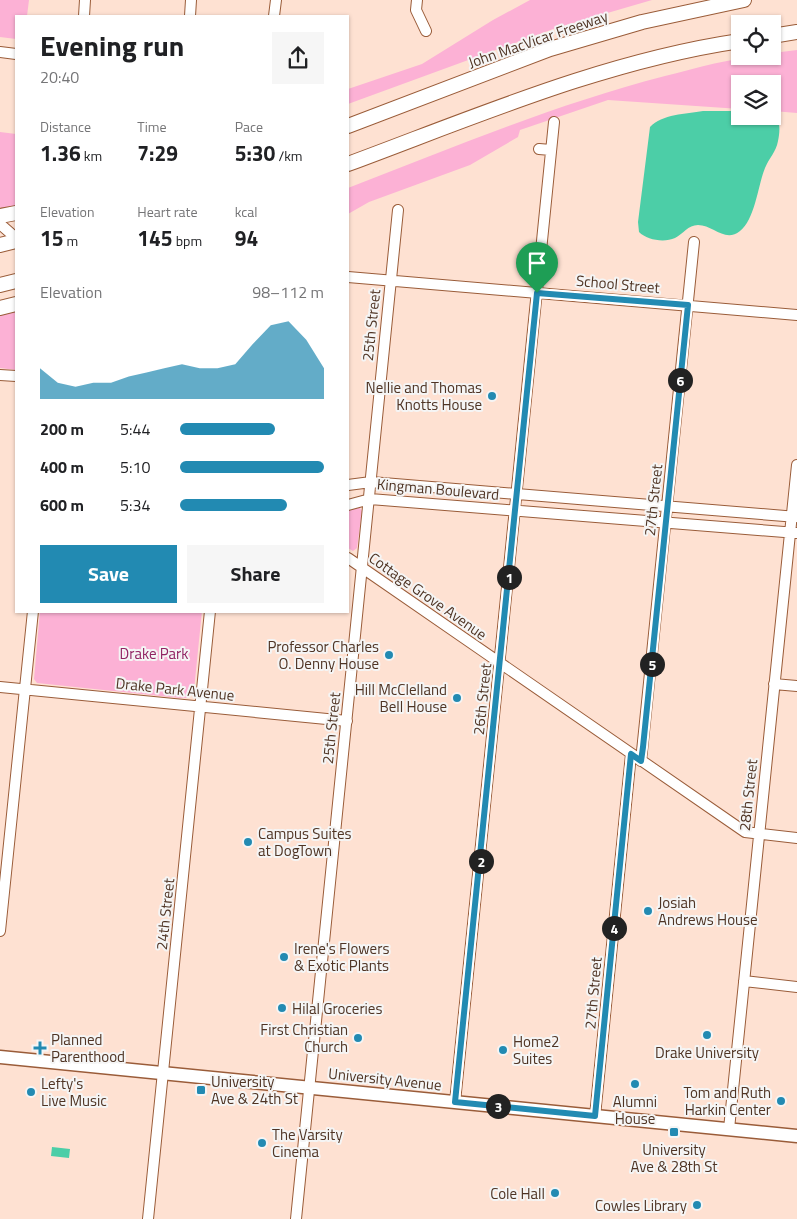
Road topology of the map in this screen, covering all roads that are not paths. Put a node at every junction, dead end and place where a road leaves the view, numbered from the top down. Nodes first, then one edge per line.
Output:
1 (85, 0) edge
2 (191, 0) edge
3 (276, 0) edge
4 (417, 0) edge
5 (744, 0) edge
6 (84, 15) edge
7 (190, 15) edge
8 (274, 15) edge
9 (426, 30) dead end
10 (797, 32) edge
11 (781, 35) edge
12 (731, 42) edge
13 (0, 52) edge
14 (15, 54) edge
15 (554, 122) dead end
16 (349, 126) edge
17 (539, 149) dead end
18 (551, 150) junction
19 (349, 164) edge
20 (398, 210) dead end
21 (15, 213) edge
22 (0, 216) edge
23 (0, 224) edge
24 (15, 238) edge
25 (15, 239) edge
26 (694, 242) dead end
27 (0, 245) edge
28 (349, 277) edge
29 (391, 280) junction
30 (15, 281) edge
31 (0, 284) edge
32 (537, 293) junction
33 (15, 304) edge
34 (688, 305) junction
35 (0, 308) edge
36 (797, 314) edge
37 (0, 375) edge
38 (15, 376) edge
39 (797, 465) edge
40 (371, 482) junction
41 (349, 485) edge
42 (518, 494) junction
43 (370, 499) junction
44 (349, 505) edge
45 (668, 506) junction
46 (516, 510) junction
47 (794, 517) edge
48 (666, 522) junction
49 (794, 533) edge
50 (349, 559) edge
51 (363, 570) junction
52 (33, 613) edge
53 (210, 613) edge
54 (501, 665) junction
55 (774, 684) junction
56 (0, 686) edge
57 (797, 686) edge
58 (25, 689) junction
59 (201, 706) junction
60 (347, 721) junction
61 (631, 754) junction
62 (641, 761) junction
63 (760, 834) junction
64 (797, 838) edge
65 (0, 931) edge
66 (744, 982) junction
67 (797, 987) edge
68 (0, 1057) edge
69 (164, 1073) junction
70 (310, 1088) junction
71 (455, 1102) junction
72 (595, 1116) junction
73 (730, 1129) junction
74 (797, 1136) edge
75 (148, 1219) edge
76 (296, 1219) edge

1 - 6 street
2 - 7 street
3 - 8 street
4 - 9 street
5 - 16 highway, John MacVicar Freeway
10 - 11 highway
12 - 19 highway
13 - 14 street
15 - 18 street, 26th Street
17 - 18 street
18 - 32 street, 26th Street
20 - 29 street, 25th Street
21 - 22 highway
23 - 24 street
25 - 27 highway
26 - 34 street, 27th Street
28 - 29 street, School Street
29 - 32 street, School Street
29 - 40 street, 25th Street
30 - 31 highway
32 - 34 street, School Street
32 - 42 street, 26th Street
33 - 35 highway
34 - 36 street, School Street
34 - 45 street, 27th Street
37 - 38 street
39 - 47 street, 28th Street
40 - 41 street, Kingman Boulevard
40 - 42 street, Kingman Boulevard
40 - 43 street, 25th Street
42 - 45 street, Kingman Boulevard
42 - 46 street, 26th Street
43 - 44 street, Kingman Boulevard
43 - 46 street, Kingman Boulevard
43 - 51 street, 25th Street
45 - 47 street, Kingman Boulevard
45 - 48 street, 27th Street
46 - 48 street, Kingman Boulevard
46 - 54 street, 26th Street
47 - 49 street, 28th Street
48 - 49 street, Kingman Boulevard
48 - 62 street, 27th Street
49 - 55 street, 28th Street
50 - 51 street, Cottage Grove Avenue
51 - 54 street, Cottage Grove Avenue
51 - 60 street, 25th Street
52 - 58 street
53 - 59 street, 24th Street
54 - 61 street, Cottage Grove Avenue
54 - 71 street, 26th Street
55 - 57 street
55 - 63 street, 28th Street
56 - 58 street, Drake Park Avenue
58 - 59 street, Drake Park Avenue
58 - 65 street
59 - 60 street, Drake Park Avenue
59 - 69 street, 24th Street
60 - 70 street, 25th Street
61 - 62 street, Cottage Grove Avenue
61 - 72 street, 27th Street
62 - 63 street, Cottage Grove Avenue
63 - 64 street, Cottage Grove Avenue
63 - 66 street, 28th Street
66 - 67 street
66 - 73 street, 28th Street
68 - 69 main road, University Avenue
69 - 70 main road, University Avenue
69 - 75 street, 24th Street
70 - 71 main road, University Avenue
70 - 76 street, 25th Street
71 - 72 main road, University Avenue
72 - 73 main road, University Avenue
73 - 74 main road, University Avenue

